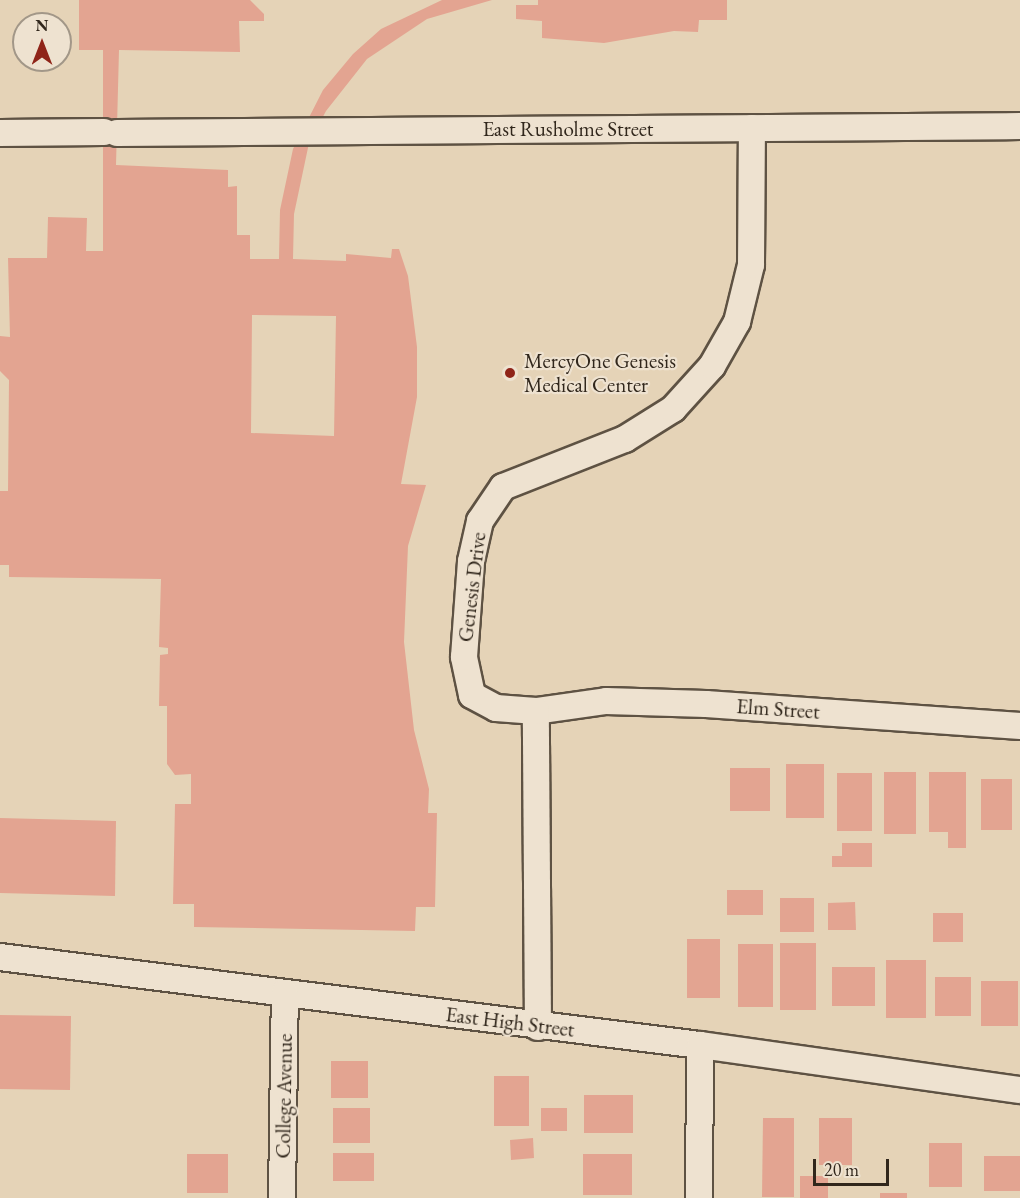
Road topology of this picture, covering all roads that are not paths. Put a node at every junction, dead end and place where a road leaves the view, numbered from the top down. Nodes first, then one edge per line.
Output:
1 (1020, 126) edge
2 (752, 128) junction
3 (0, 133) edge
4 (536, 711) junction
5 (1020, 726) edge
6 (0, 957) edge
7 (285, 993) junction
8 (538, 1027) junction
9 (700, 1045) junction
10 (1020, 1090) edge
11 (282, 1198) edge
12 (699, 1198) edge

1 - 2 street, East Rusholme Street
2 - 3 street, East Rusholme Street
2 - 4 street, Genesis Drive
4 - 5 street, Elm Street
4 - 8 street
6 - 7 street, East High Street
7 - 8 street, East High Street
7 - 11 street, College Avenue
8 - 9 street, East High Street
9 - 10 street, East High Street
9 - 12 street

